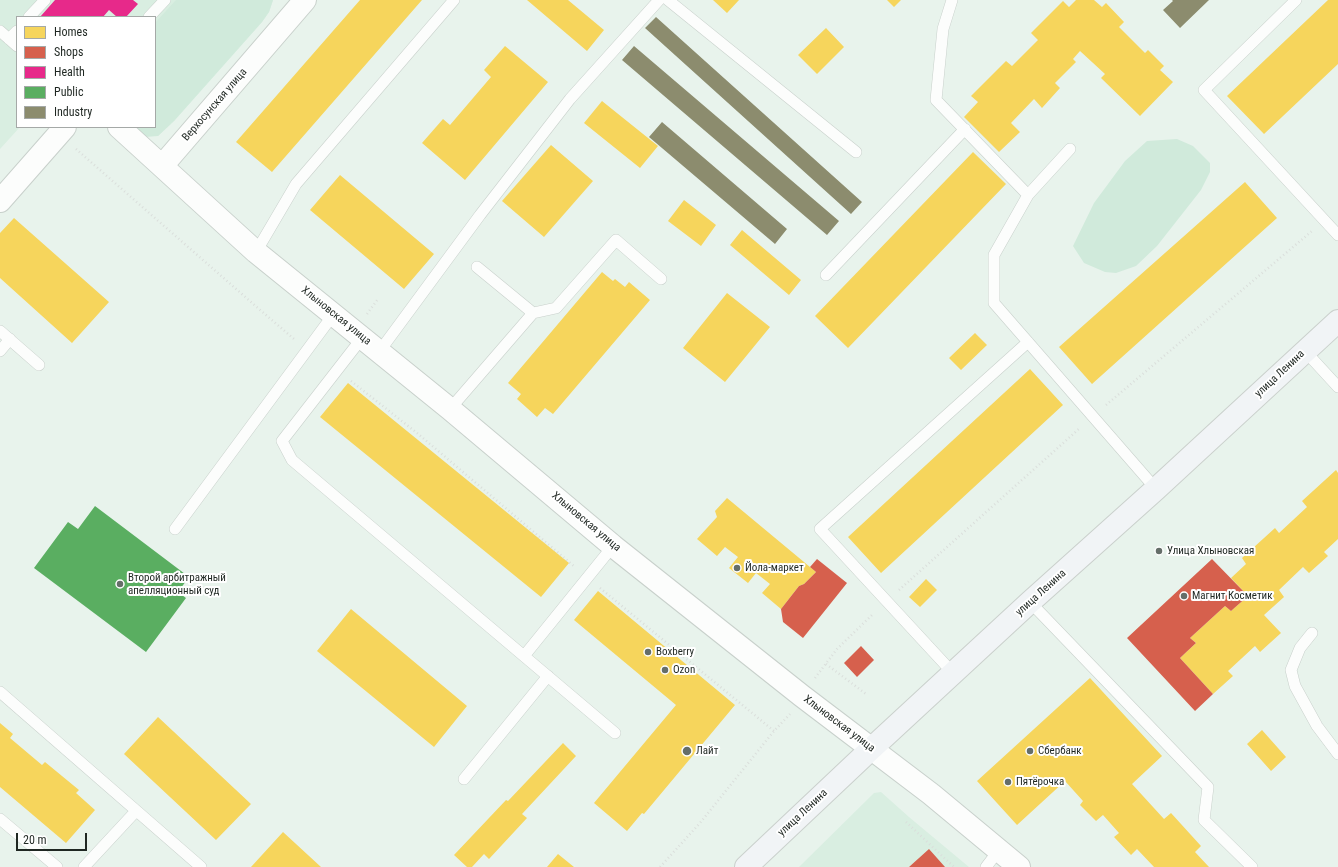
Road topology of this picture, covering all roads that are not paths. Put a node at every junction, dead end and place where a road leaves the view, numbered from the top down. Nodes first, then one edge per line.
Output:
1 (45, 0) edge
2 (165, 0) edge
3 (305, 0) edge
4 (454, 0) edge
5 (659, 0) edge
6 (668, 0) edge
7 (952, 0) edge
8 (1296, 0) edge
9 (30, 16) edge
10 (150, 16) edge
11 (0, 31) edge
12 (13, 42) edge
13 (120, 128) edge
14 (62, 130) edge
15 (965, 130) junction
16 (1070, 150) dead end
17 (856, 152) dead end
18 (162, 166) junction
19 (1028, 195) junction
20 (0, 201) edge
21 (1338, 235) edge
22 (256, 252) junction
23 (477, 267) dead end
24 (826, 275) dead end
25 (661, 279) dead end
26 (533, 314) junction
27 (333, 315) junction
28 (1338, 321) edge
29 (0, 331) edge
30 (362, 338) junction
31 (10, 340) junction
32 (1028, 342) junction
33 (1305, 350) junction
34 (0, 351) edge
35 (379, 352) junction
36 (39, 365) dead end
37 (1338, 387) edge
38 (450, 408) junction
39 (1156, 488) junction
40 (175, 529) dead end
41 (614, 546) junction
42 (1030, 602) junction
43 (1312, 633) dead end
44 (524, 656) junction
45 (953, 673) junction
46 (548, 676) junction
47 (0, 692) edge
48 (615, 733) dead end
49 (871, 749) junction
50 (1338, 754) edge
51 (464, 778) dead end
52 (136, 811) junction
53 (0, 819) edge
54 (992, 859) edge
55 (57, 867) edge
56 (84, 867) edge
57 (201, 867) edge
58 (746, 867) edge
59 (1019, 867) edge
60 (1252, 867) edge

1 - 9 lane
2 - 10 lane
3 - 18 street, Верхосунская улица
4 - 22 lane
5 - 35 lane
6 - 17 lane
7 - 15 lane
8 - 21 lane
11 - 12 lane
13 - 18 street
14 - 20 street
15 - 19 lane
15 - 24 lane
16 - 19 lane
18 - 22 street, Хлыновская улица
19 - 32 lane
22 - 27 street, Хлыновская улица
23 - 26 lane
25 - 26 lane
26 - 38 lane
27 - 30 street, Хлыновская улица
27 - 40 lane
28 - 33 main road, улица Ленина
29 - 31 lane
30 - 35 street, Хлыновская улица
30 - 44 lane
31 - 34 lane
31 - 36 lane
32 - 39 lane
32 - 45 lane
33 - 37 lane
33 - 39 main road, улица Ленина
35 - 38 street, Хлыновская улица
38 - 41 street, Хлыновская улица
39 - 42 main road, улица Ленина
41 - 44 lane
41 - 49 street, Хлыновская улица
42 - 45 main road, улица Ленина
42 - 60 lane
43 - 50 lane
44 - 46 lane
45 - 49 main road, улица Ленина
46 - 48 lane
46 - 51 lane
47 - 52 lane
49 - 54 street, Хлыновская улица
49 - 58 main road, улица Ленина
52 - 56 lane
52 - 57 lane
53 - 55 lane
54 - 59 street, Хлыновская улица

